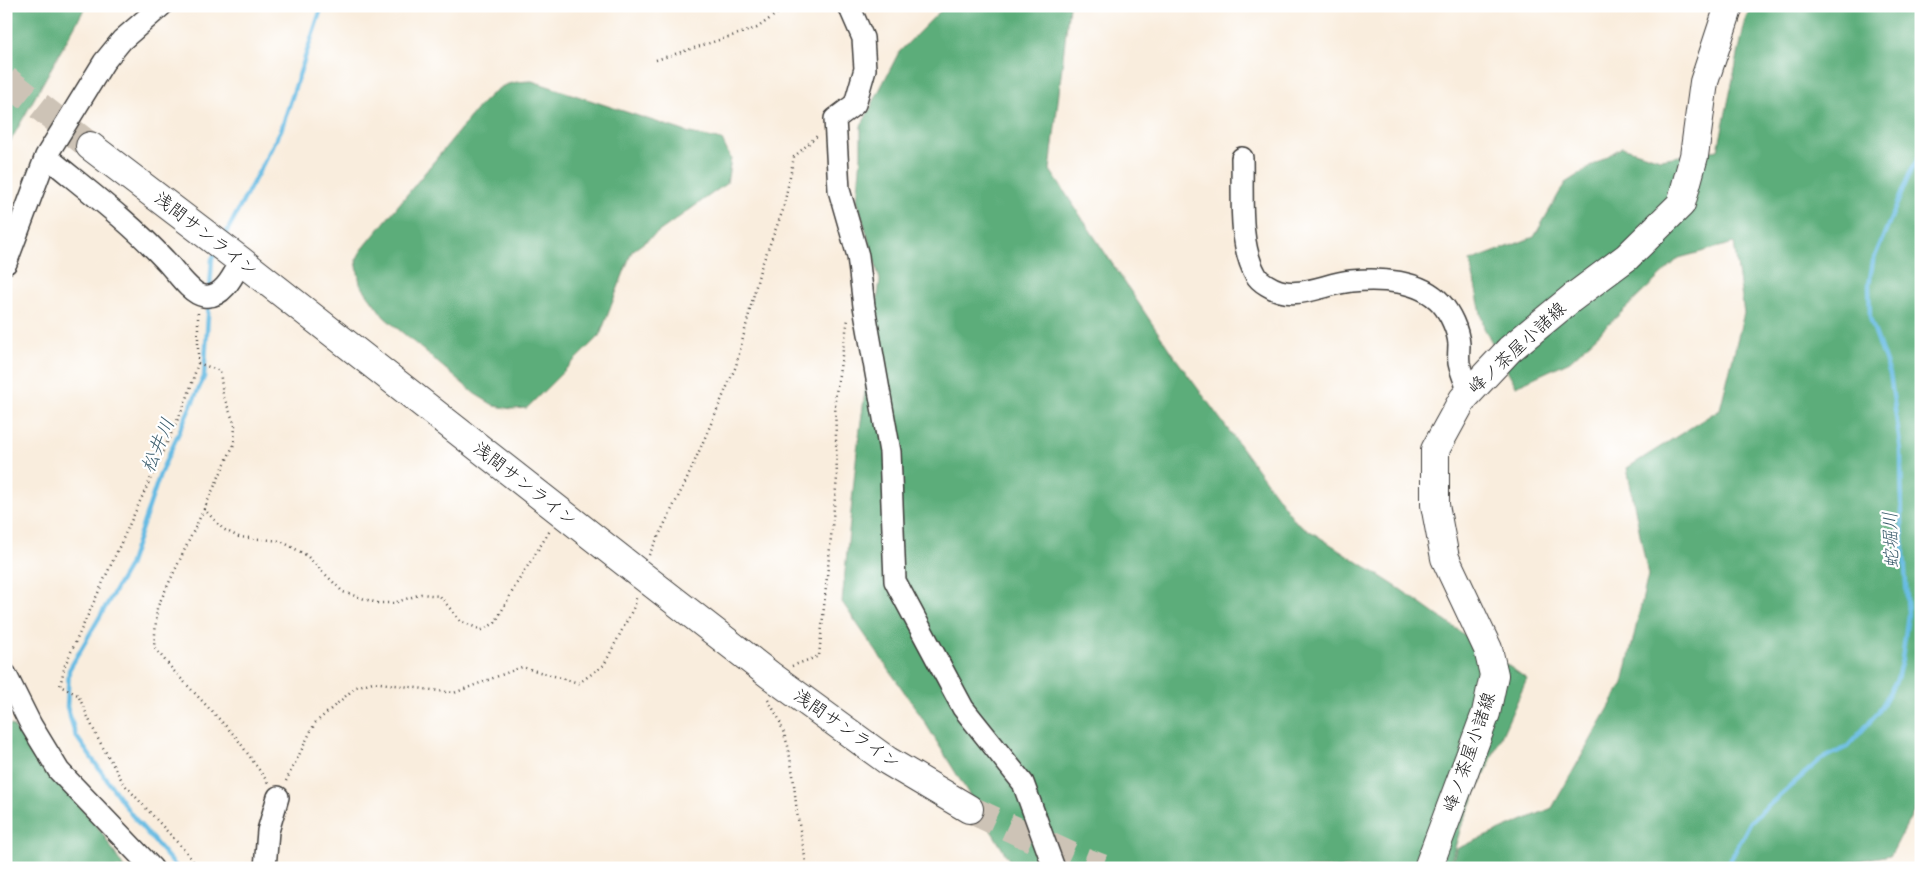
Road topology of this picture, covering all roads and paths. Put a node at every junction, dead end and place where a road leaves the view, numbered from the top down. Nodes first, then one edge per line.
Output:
1 (161, 6) edge
2 (787, 6) edge
3 (849, 6) edge
4 (1729, 6) edge
5 (656, 60) dead end
6 (835, 119) junction
7 (90, 146) tunnel mouth
8 (46, 156) junction
9 (1242, 158) dead end
10 (241, 261) junction
11 (6, 263) edge
12 (198, 294) junction
13 (849, 313) dead end
14 (198, 363) junction
15 (1470, 392) junction
16 (204, 509) junction
17 (561, 512) junction
18 (640, 574) junction
19 (6, 675) edge
20 (770, 675) junction
21 (278, 797) junction
22 (969, 809) tunnel mouth
23 (152, 868) edge
24 (198, 868) edge
25 (265, 868) edge
26 (807, 868) edge
27 (1054, 868) edge
28 (1428, 868) edge

1 - 8 street
2 - 5 path
3 - 6 street
4 - 15 main road, 峰ノ茶屋小諸線
6 - 18 path
6 - 27 street
7 - 10 main road, 浅間サンライン
8 - 11 street
8 - 12 street
9 - 15 street
10 - 12 street
10 - 17 main road, 浅間サンライン
12 - 14 path
13 - 20 path
14 - 16 path
14 - 24 path
15 - 28 main road, 峰ノ茶屋小諸線
16 - 17 path
16 - 21 path
17 - 18 main road, 浅間サンライン
18 - 20 main road, 浅間サンライン
18 - 21 path
19 - 23 street
20 - 22 main road, 浅間サンライン
20 - 26 path
21 - 25 street

